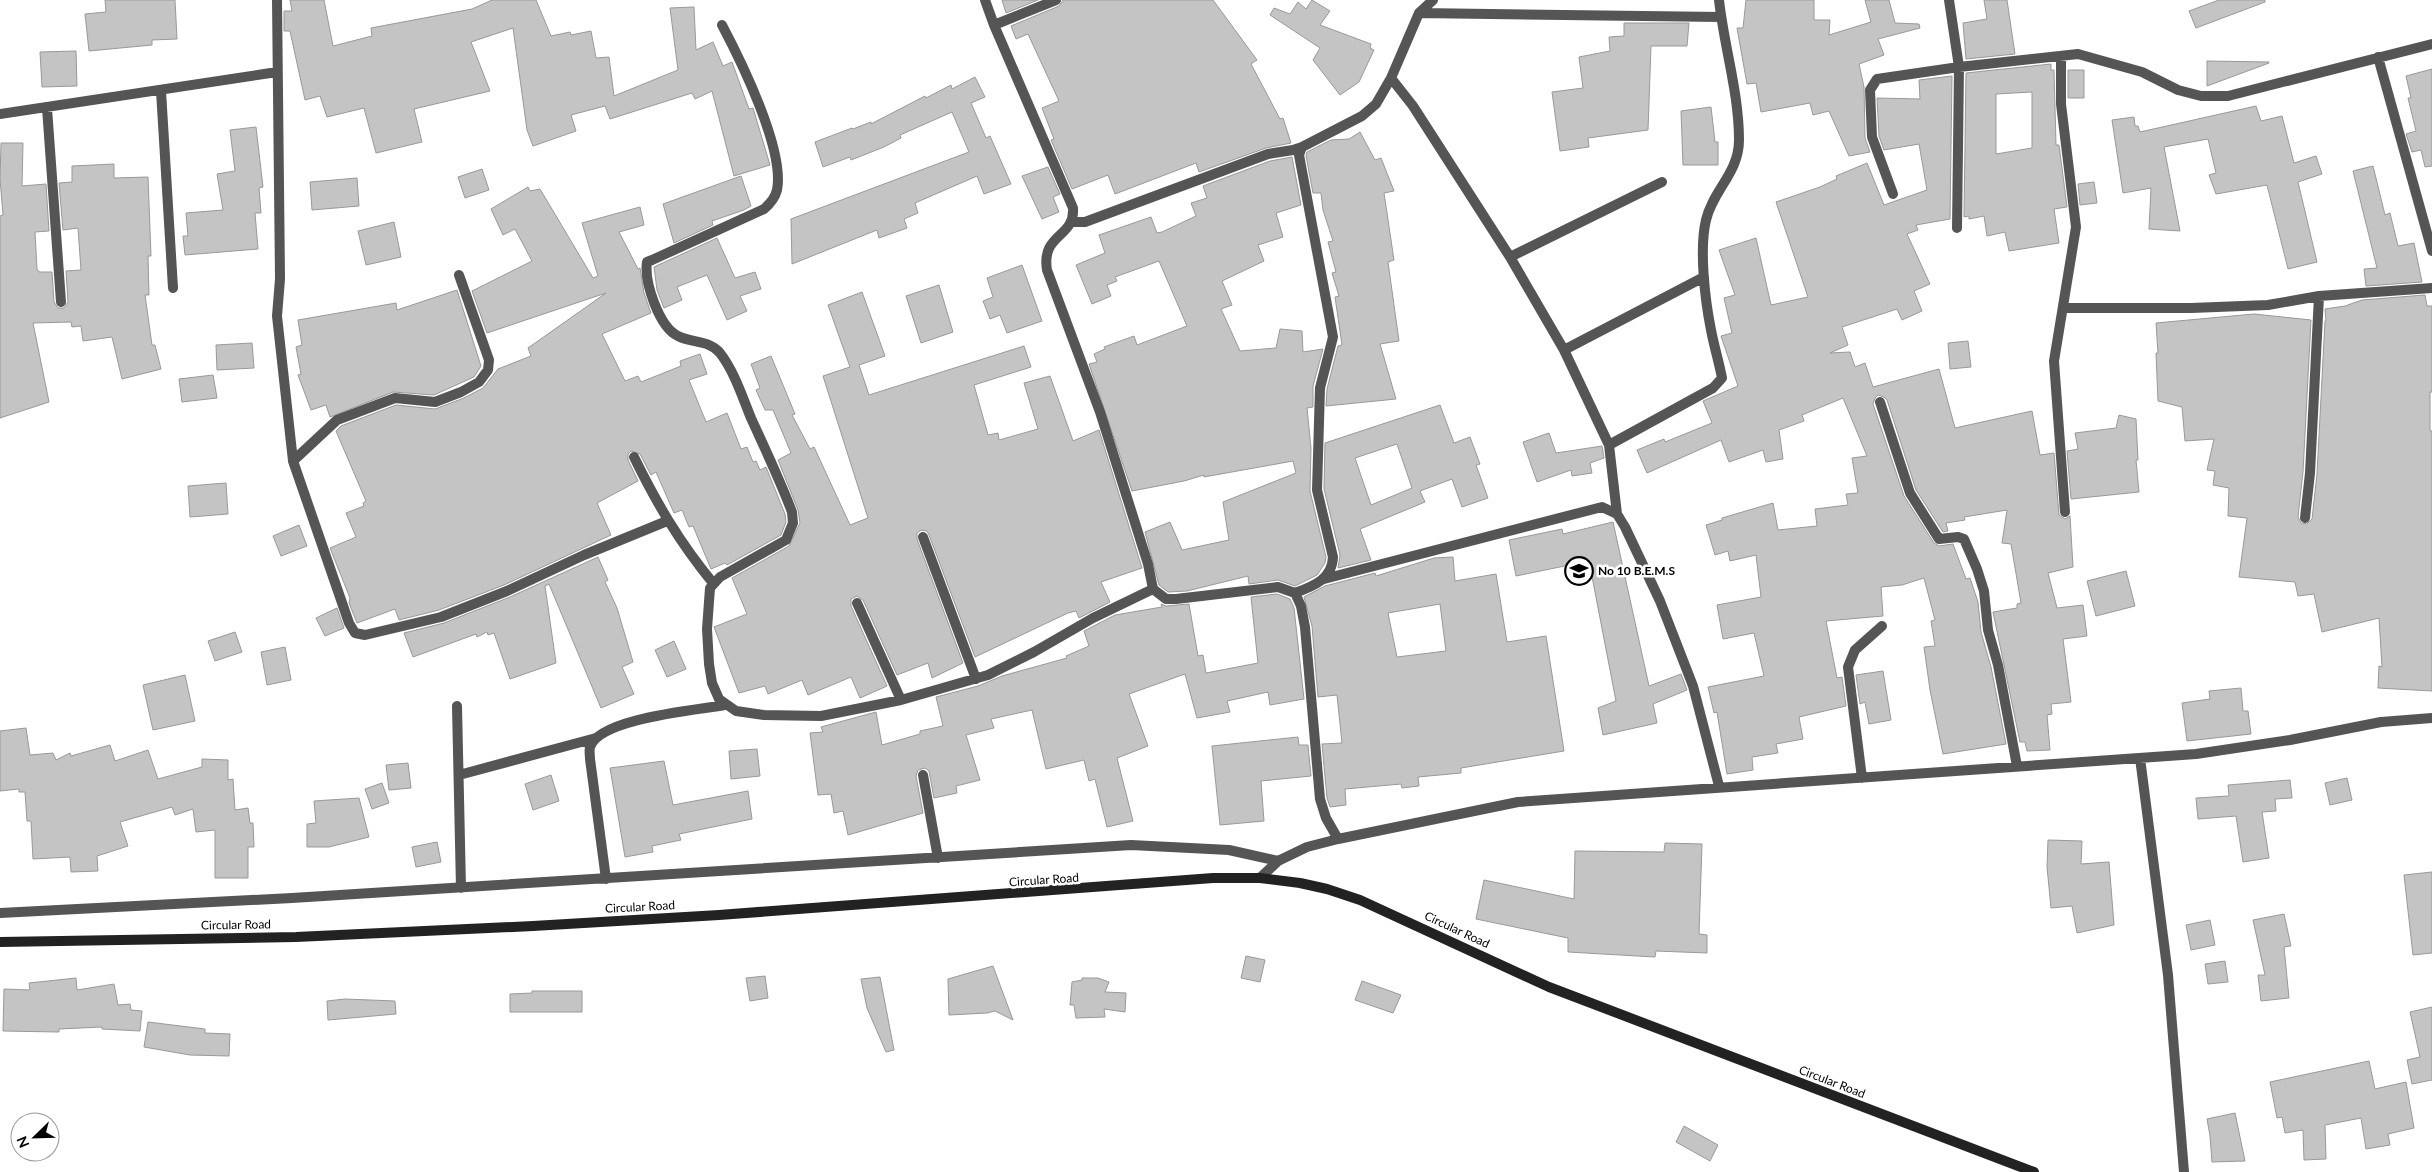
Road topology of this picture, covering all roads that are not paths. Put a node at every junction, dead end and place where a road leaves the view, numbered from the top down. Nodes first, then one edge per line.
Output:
1 (277, 0) edge
2 (986, 0) edge
3 (1056, 0) edge
4 (1433, 0) edge
5 (1719, 0) edge
6 (1949, 0) edge
7 (1419, 13) junction
8 (1721, 17) junction
9 (722, 24) dead end
10 (994, 25) junction
11 (2432, 44) edge
12 (2061, 57) junction
13 (2378, 57) junction
14 (1959, 67) junction
15 (277, 72) junction
16 (1391, 78) junction
17 (161, 91) junction
18 (47, 108) junction
19 (0, 114) edge
20 (1302, 147) junction
21 (1662, 182) dead end
22 (1893, 194) dead end
23 (1072, 222) junction
24 (1957, 228) dead end
25 (2432, 252) edge
26 (1510, 257) junction
27 (459, 275) dead end
28 (1704, 277) junction
29 (173, 288) dead end
30 (2432, 288) edge
31 (2319, 296) junction
32 (61, 302) dead end
33 (2063, 308) junction
34 (1564, 350) junction
35 (1880, 402) dead end
36 (1609, 445) junction
37 (634, 457) dead end
38 (293, 461) junction
39 (2065, 512) dead end
40 (1617, 514) junction
41 (2305, 518) dead end
42 (667, 521) junction
43 (923, 537) dead end
44 (1324, 579) junction
45 (713, 583) junction
46 (1153, 589) junction
47 (1295, 593) junction
48 (857, 603) dead end
49 (1882, 626) dead end
50 (976, 679) junction
51 (901, 700) junction
52 (725, 705) junction
53 (457, 706) dead end
54 (2432, 718) edge
55 (596, 738) junction
56 (2140, 758) junction
57 (2017, 766) junction
58 (459, 775) junction
59 (923, 775) dead end
60 (1862, 778) junction
61 (1719, 786) junction
62 (1338, 839) junction
63 (938, 858) junction
64 (1278, 861) junction
65 (1260, 878) junction
66 (606, 879) junction
67 (461, 888) junction
68 (0, 913) edge
69 (0, 942) edge
70 (2034, 1172) edge
71 (2184, 1172) edge

1 - 15 street
2 - 10 street
3 - 10 street
4 - 7 street
5 - 8 street
6 - 14 street
7 - 8 street
7 - 16 street
8 - 28 street
9 - 45 street
10 - 23 street
11 - 13 street
12 - 13 street
12 - 14 street
12 - 33 street
13 - 25 street
14 - 22 street
14 - 24 street
15 - 17 street
15 - 38 street
16 - 20 street
16 - 26 street
17 - 18 street
17 - 29 street
18 - 19 street
18 - 32 street
20 - 23 street
20 - 44 street
21 - 26 street
23 - 46 street
26 - 34 street
27 - 38 street
28 - 34 street
28 - 36 street
30 - 31 street
31 - 33 street
31 - 41 street
33 - 39 street
34 - 36 street
35 - 57 street
36 - 40 street
37 - 42 street
38 - 42 street
40 - 44 street
40 - 61 street
42 - 45 street
43 - 50 street
44 - 47 street
45 - 52 street
46 - 47 street
46 - 50 street
47 - 62 street
48 - 51 street
49 - 60 street
50 - 51 street
51 - 52 street
52 - 55 street
53 - 58 street
54 - 56 street
55 - 58 street
55 - 66 street
56 - 57 street
56 - 71 street
57 - 60 street
58 - 67 street
59 - 63 street
60 - 61 street
61 - 62 street
62 - 64 street
63 - 64 street
63 - 66 street
64 - 65 street
65 - 69 main road, Circular Road
65 - 70 main road, Circular Road
66 - 67 street
67 - 68 street

